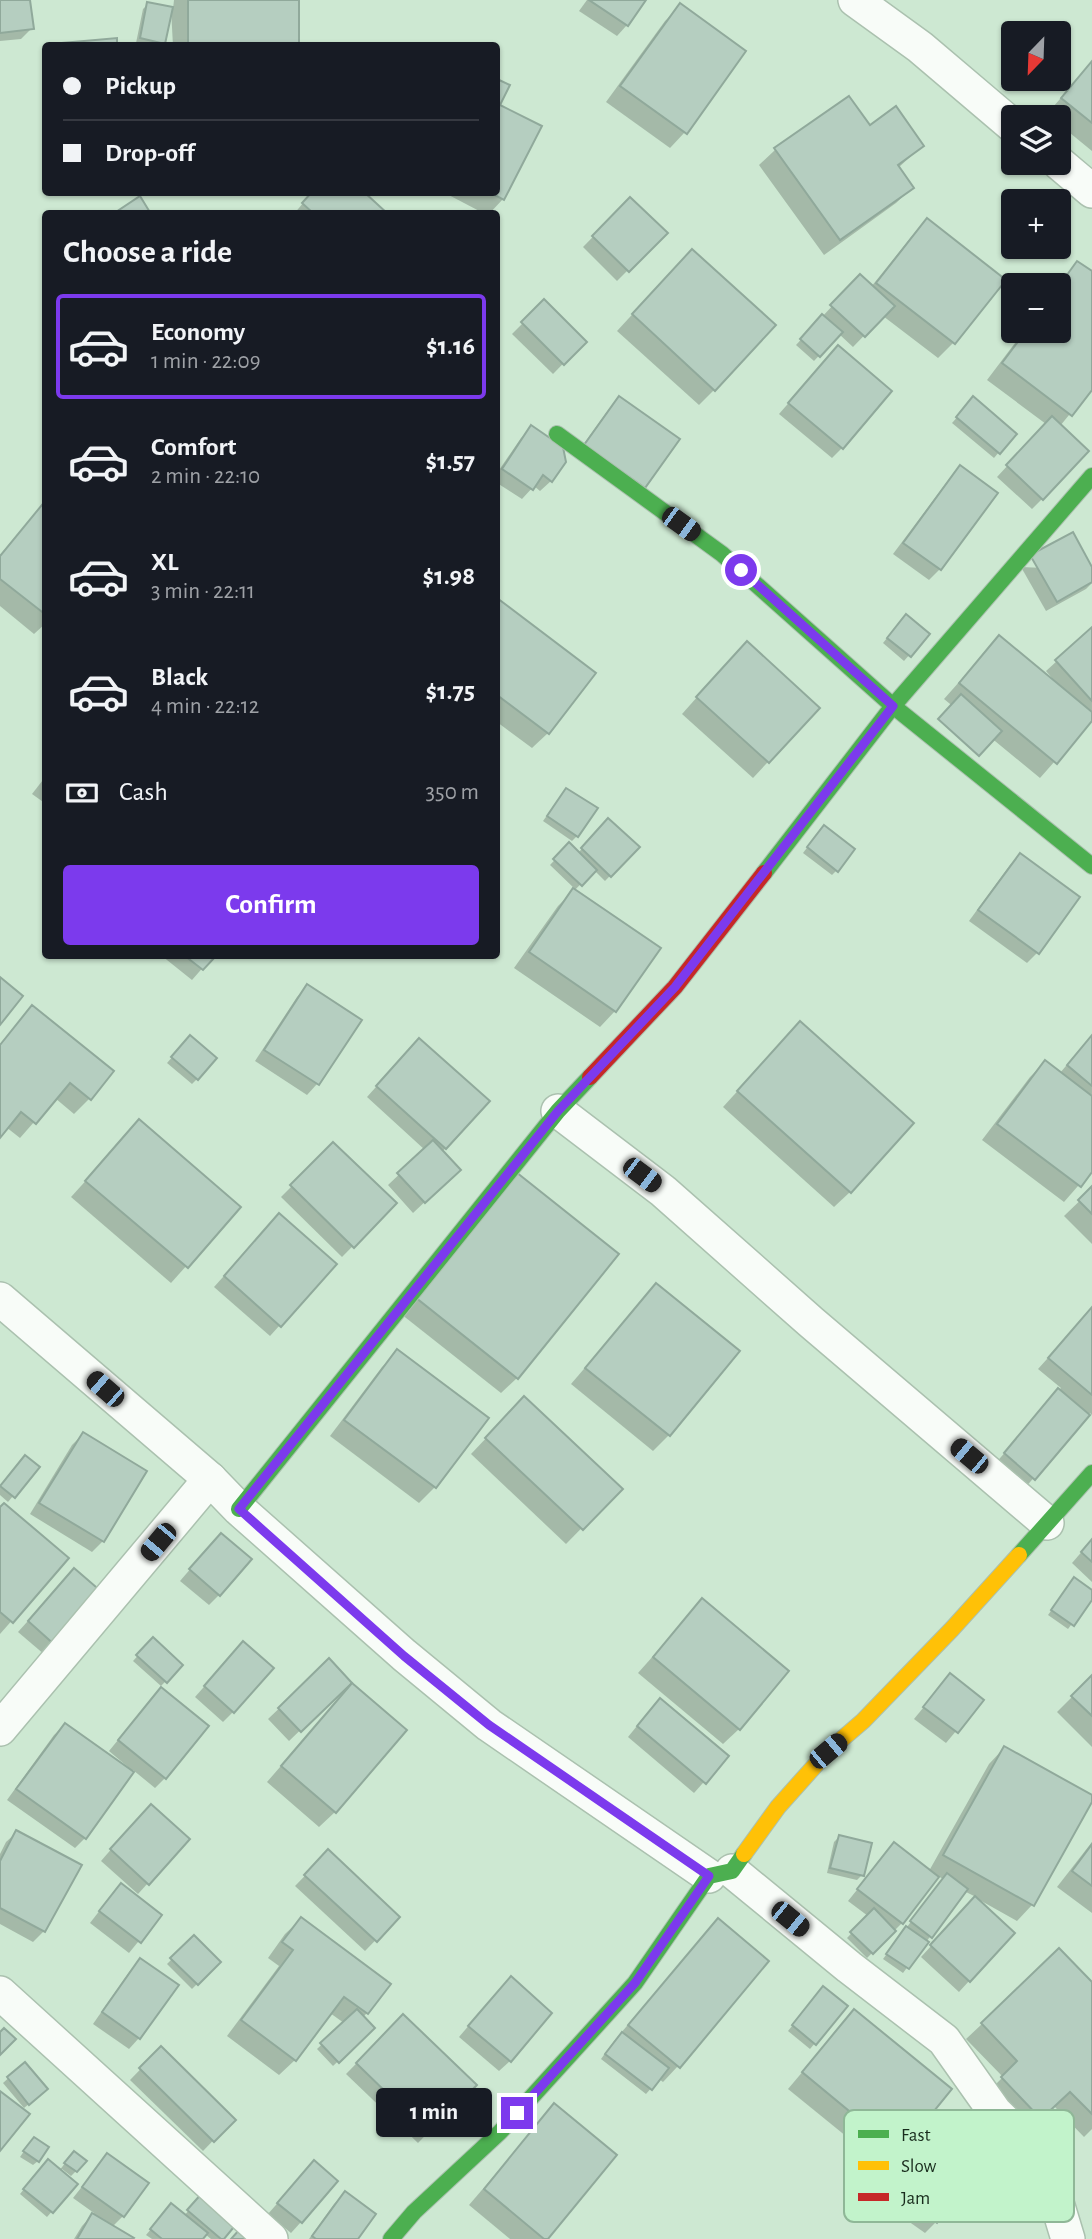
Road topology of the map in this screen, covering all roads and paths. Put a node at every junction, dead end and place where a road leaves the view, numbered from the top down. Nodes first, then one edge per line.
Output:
1 (855, 0) edge
2 (1001, 115) edge
3 (1071, 173) edge
4 (1092, 191) edge
5 (557, 434) dead end
6 (1092, 476) edge
7 (893, 706) junction
8 (1092, 866) edge
9 (558, 1111) junction
10 (0, 1300) edge
11 (1092, 1473) edge
12 (210, 1479) junction
13 (239, 1509) junction
14 (1047, 1523) junction
15 (0, 1729) edge
16 (720, 1874) junction
17 (0, 1993) edge
18 (994, 2110) edge
19 (1063, 2222) edge
20 (271, 2239) edge
21 (391, 2239) edge
22 (1068, 2239) edge

1 - 2 street
3 - 4 street
5 - 7 street
6 - 7 street
7 - 8 street
7 - 9 street
9 - 13 street
9 - 14 street
10 - 12 street
11 - 14 street
12 - 13 street
12 - 15 street
13 - 16 street
14 - 16 street
16 - 18 street
16 - 21 street
17 - 20 street
19 - 22 street

